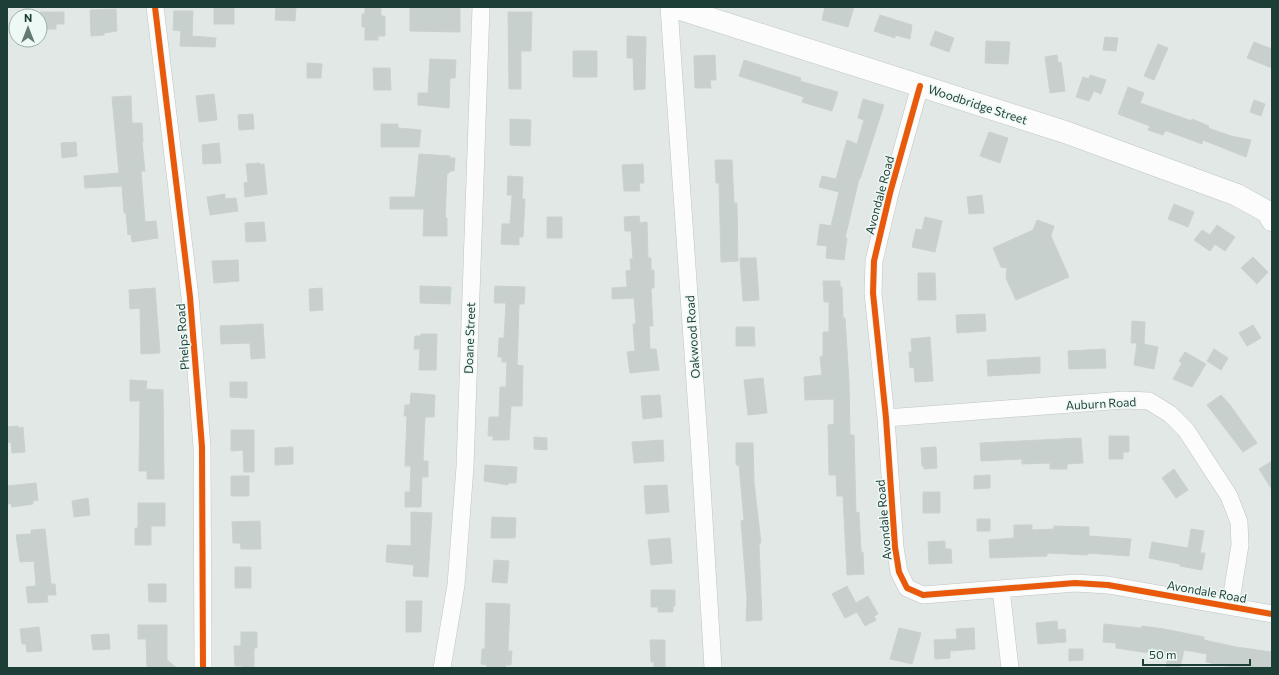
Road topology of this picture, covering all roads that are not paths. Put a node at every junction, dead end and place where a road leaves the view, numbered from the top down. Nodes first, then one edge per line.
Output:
1 (155, 7) edge
2 (480, 7) edge
3 (668, 7) edge
4 (674, 7) edge
5 (920, 86) junction
6 (1271, 215) edge
7 (886, 418) junction
8 (1002, 590) junction
9 (1230, 606) junction
10 (1272, 614) edge
11 (203, 668) edge
12 (442, 668) edge
13 (713, 668) edge
14 (1010, 668) edge

1 - 11 street, Phelps Road
2 - 12 street, Doane Street
3 - 13 street, Oakwood Road
4 - 5 main road, Woodbridge Street
5 - 6 main road, Woodbridge Street
5 - 7 street, Avondale Road
7 - 8 street, Avondale Road
7 - 9 street, Auburn Road
8 - 9 street, Avondale Road
8 - 14 street
9 - 10 street, Avondale Road

